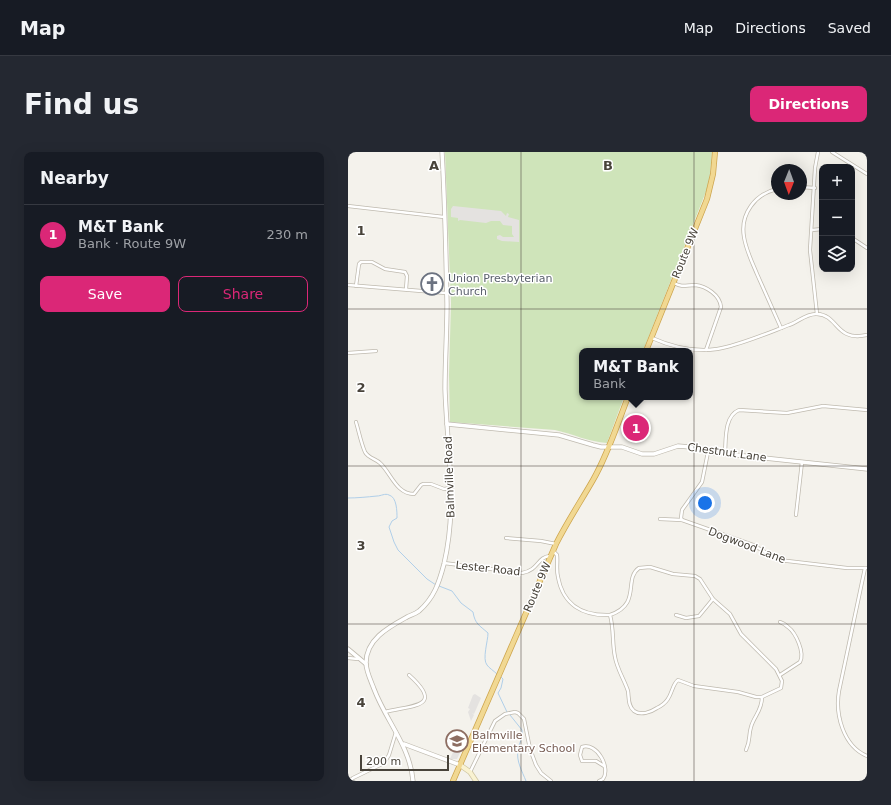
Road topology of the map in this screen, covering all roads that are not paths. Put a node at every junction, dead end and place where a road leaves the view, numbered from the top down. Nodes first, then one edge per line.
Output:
1 (442, 152) edge
2 (715, 152) edge
3 (818, 152) edge
4 (832, 152) edge
5 (867, 174) edge
6 (807, 187) edge
7 (815, 188) junction
8 (771, 191) edge
9 (348, 206) edge
10 (444, 217) junction
11 (819, 229) edge
12 (812, 230) junction
13 (855, 240) edge
14 (867, 248) edge
15 (673, 282) junction
16 (348, 285) edge
17 (356, 286) junction
18 (406, 289) junction
19 (446, 293) junction
20 (817, 314) junction
21 (781, 328) junction
22 (867, 335) edge
23 (651, 338) junction
24 (647, 348) edge
25 (691, 348) edge
26 (693, 348) edge
27 (706, 350) junction
28 (376, 352) dead end
29 (348, 353) edge
30 (627, 400) edge
31 (867, 410) edge
32 (356, 422) dead end
33 (447, 424) junction
34 (609, 447) junction
35 (708, 452) junction
36 (725, 453) junction
37 (802, 462) junction
38 (867, 469) edge
39 (451, 488) junction
40 (796, 515) dead end
41 (660, 520) dead end
42 (682, 520) junction
43 (506, 538) dead end
44 (556, 544) junction
45 (553, 550) junction
46 (550, 556) junction
47 (444, 563) junction
48 (866, 568) edge
49 (713, 599) junction
50 (610, 614) junction
51 (676, 615) dead end
52 (780, 622) dead end
53 (348, 649) edge
54 (348, 658) edge
55 (358, 659) junction
56 (366, 664) junction
57 (409, 675) dead end
58 (780, 675) junction
59 (762, 696) junction
60 (384, 712) junction
61 (396, 732) junction
62 (404, 744) junction
63 (746, 750) dead end
64 (867, 756) edge
65 (460, 765) junction
66 (604, 766) junction
67 (470, 772) junction
68 (350, 781) edge
69 (413, 781) edge
70 (453, 781) edge
71 (476, 781) edge
72 (551, 781) edge
73 (598, 781) edge

1 - 10 street, Balmville Road
2 - 15 highway, Route 9W
3 - 7 street
4 - 5 street
6 - 7 street
7 - 12 street
8 - 21 street
9 - 10 street
10 - 19 street, Balmville Road
11 - 12 street
12 - 20 street
13 - 14 street
15 - 23 highway, Route 9W
15 - 27 street
16 - 17 street
17 - 18 street
17 - 18 street
18 - 19 street
19 - 33 street, Balmville Road
20 - 21 street
20 - 22 street
21 - 27 street
23 - 24 highway, Route 9W
23 - 25 street
26 - 27 street
28 - 29 street
30 - 34 highway, Route 9W
31 - 36 street
32 - 39 street
33 - 34 street, Chestnut Lane
33 - 39 street, Balmville Road
34 - 35 street, Chestnut Lane
34 - 44 highway, Route 9W
35 - 36 street, Chestnut Lane
35 - 42 street
36 - 37 street, Chestnut Lane
37 - 38 street, Chestnut Lane
37 - 40 street
39 - 47 street, Balmville Road
41 - 42 street, Dogwood Lane
42 - 48 street, Dogwood Lane
43 - 44 street
44 - 45 highway, Route 9W
45 - 46 highway, Route 9W
45 - 50 street
46 - 47 street, Lester Road
46 - 65 highway, Route 9W
47 - 56 street, Balmville Road
48 - 64 street, Dogwood Lane
49 - 50 street
49 - 51 street
49 - 58 street
50 - 59 street
52 - 58 street
53 - 55 street
54 - 55 street
55 - 56 street
56 - 60 street
57 - 60 street
58 - 59 street
59 - 63 street
60 - 61 street
61 - 62 street
61 - 68 street
62 - 65 street
62 - 69 street
65 - 67 main road
65 - 70 highway, Route 9W
66 - 66 street
66 - 73 street
67 - 71 main road
67 - 72 street

